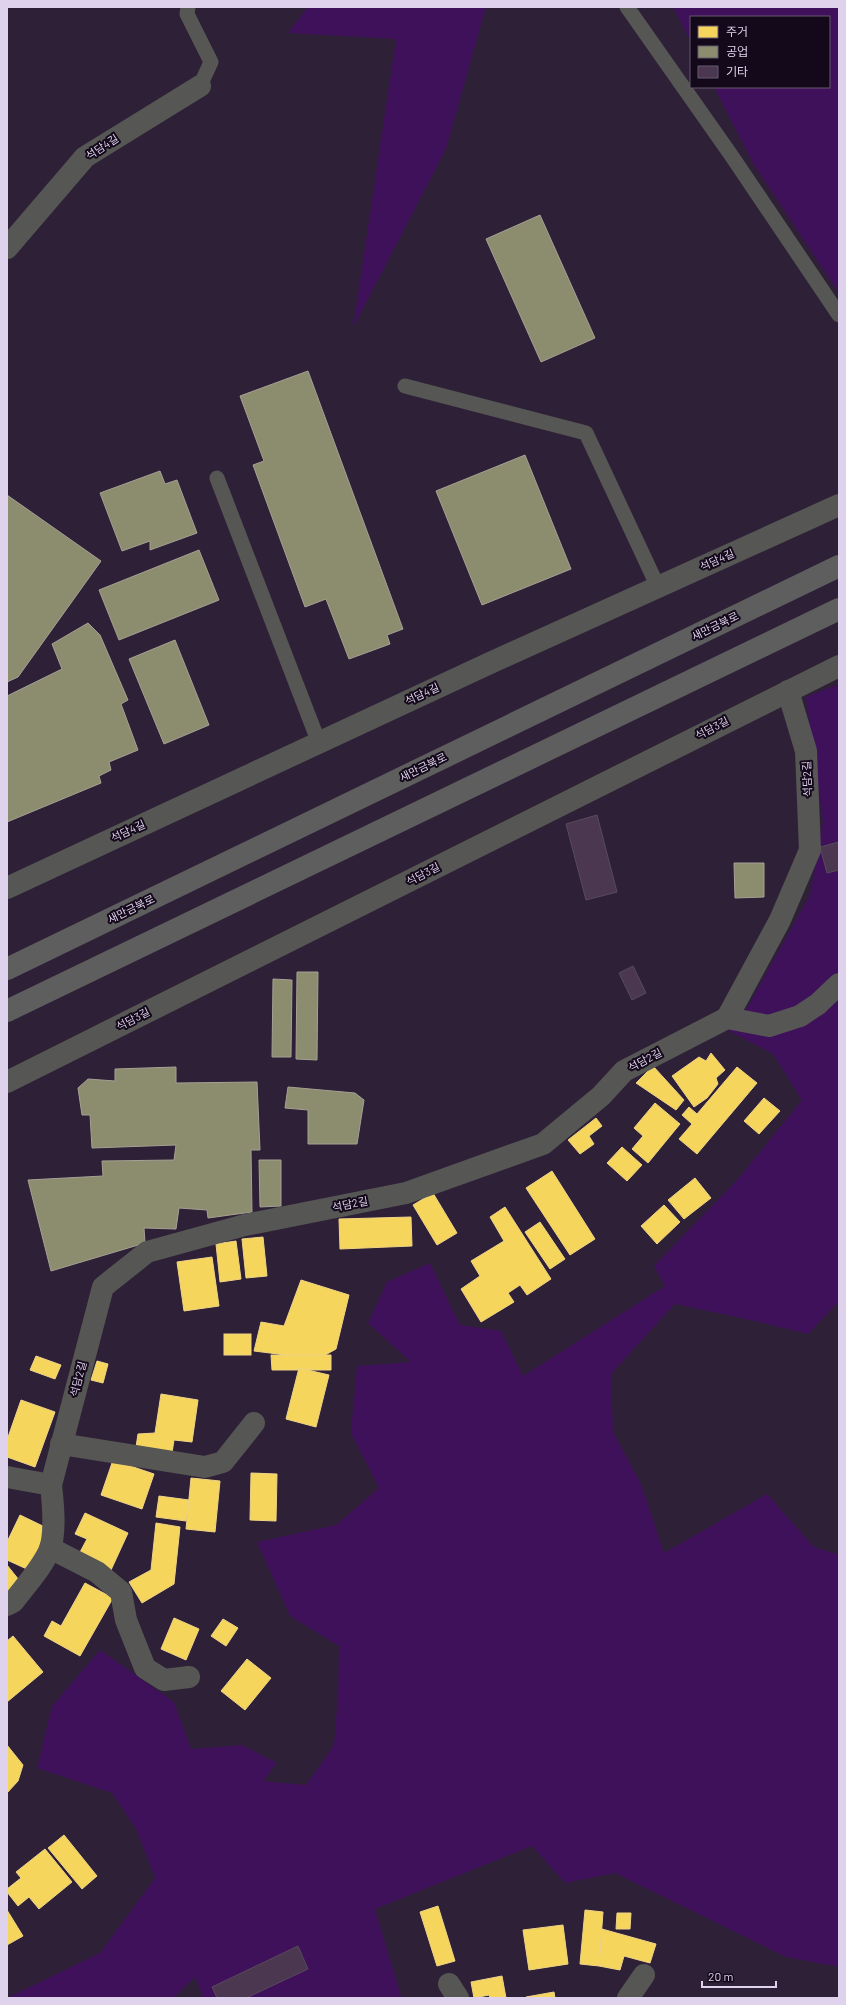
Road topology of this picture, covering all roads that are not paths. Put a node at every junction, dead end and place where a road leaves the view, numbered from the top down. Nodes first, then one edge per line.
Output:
1 (188, 7) edge
2 (626, 7) edge
3 (200, 86) joint
4 (7, 248) edge
5 (839, 315) edge
6 (405, 386) dead end
7 (217, 478) dead end
8 (839, 505) edge
9 (839, 566) edge
10 (658, 587) junction
11 (839, 609) edge
12 (839, 666) edge
13 (788, 691) junction
14 (319, 742) junction
15 (7, 888) edge
16 (7, 969) edge
17 (839, 984) edge
18 (7, 1011) edge
19 (726, 1018) junction
20 (7, 1082) edge
21 (254, 1423) dead end
22 (61, 1444) junction
23 (7, 1477) edge
24 (51, 1485) junction
25 (50, 1548) junction
26 (7, 1605) edge
27 (189, 1677) dead end
28 (644, 1975) dead end
29 (628, 1998) edge

1 - 3 lane
2 - 5 lane
3 - 4 street, 석담4길
6 - 10 lane
7 - 14 lane
8 - 10 street, 석담4길
9 - 16 highway, 새만금북로
10 - 14 street, 석담4길
11 - 18 highway
12 - 13 street, 석담3길
13 - 19 street, 석담2길
13 - 20 street, 석담3길
14 - 15 street, 석담4길
17 - 19 street
19 - 22 street, 석담2길
21 - 22 street
22 - 24 street, 석담2길
23 - 24 street
24 - 25 street, 석담2길
25 - 26 street, 석담2길
25 - 27 street
28 - 29 street

